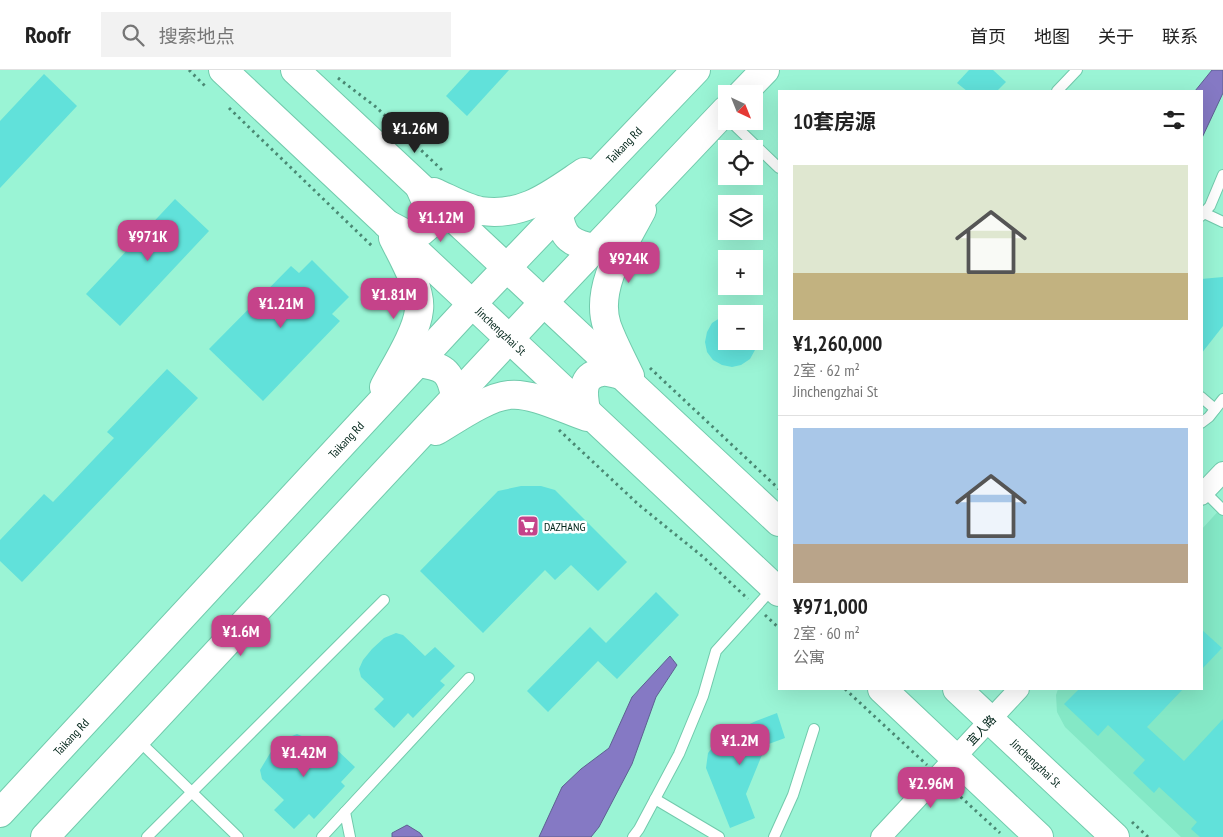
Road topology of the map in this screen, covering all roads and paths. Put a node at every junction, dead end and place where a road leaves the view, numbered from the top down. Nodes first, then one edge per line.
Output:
1 (189, 70) edge
2 (295, 70) edge
3 (696, 70) edge
4 (765, 70) edge
5 (1077, 70) edge
6 (335, 75) dead end
7 (215, 78) edge
8 (751, 85) edge
9 (1058, 90) edge
10 (228, 107) dead end
11 (718, 124) edge
12 (740, 130) edge
13 (623, 146) junction
14 (778, 167) edge
15 (445, 172) dead end
16 (1223, 175) edge
17 (656, 184) junction
18 (419, 186) junction
19 (559, 214) junction
20 (1203, 215) edge
21 (1223, 222) edge
22 (386, 223) junction
23 (595, 248) junction
24 (377, 250) dead end
25 (507, 268) junction
26 (544, 302) junction
27 (472, 304) junction
28 (510, 338) junction
29 (418, 363) junction
30 (634, 375) junction
31 (455, 396) junction
32 (1203, 398) edge
33 (1223, 399) edge
34 (1215, 409) junction
35 (370, 415) junction
36 (592, 416) junction
37 (1203, 421) edge
38 (554, 426) dead end
39 (407, 449) junction
40 (1223, 456) edge
41 (1223, 472) edge
42 (1203, 487) edge
43 (778, 488) edge
44 (1203, 488) edge
45 (1203, 490) edge
46 (1223, 510) edge
47 (778, 521) edge
48 (770, 595) edge
49 (384, 600) dead end
50 (778, 624) edge
51 (469, 678) dead end
52 (883, 690) edge
53 (958, 690) edge
54 (1003, 690) edge
55 (1018, 690) edge
56 (986, 716) junction
57 (814, 729) dead end
58 (136, 738) junction
59 (951, 754) junction
60 (192, 792) junction
61 (655, 799) junction
62 (345, 812) junction
63 (0, 814) edge
64 (44, 837) edge
65 (147, 837) edge
66 (238, 837) edge
67 (322, 837) edge
68 (350, 837) edge
69 (634, 837) edge
70 (719, 837) edge
71 (774, 837) edge
72 (867, 837) edge
73 (881, 837) edge
74 (1039, 837) edge
75 (1115, 837) edge

1 - 7 path
2 - 18 main road
3 - 13 main road, Taikang Rd
4 - 8 main road
5 - 9 lane
6 - 15 path
7 - 22 main road, Jinchengzhai St
10 - 24 path
11 - 17 main road
12 - 14 lane
13 - 18 main road
13 - 19 main road, Taikang Rd
16 - 20 lane
17 - 23 main road
17 - 30 main road
18 - 22 main road
18 - 25 main road
19 - 23 main road
19 - 25 main road, Taikang Rd
20 - 21 lane
22 - 27 main road, Jinchengzhai St
22 - 35 main road
23 - 26 main road
25 - 26 main road
25 - 27 main road, Taikang Rd
26 - 28 main road
26 - 30 main road
27 - 28 main road, Jinchengzhai St
27 - 29 main road, Taikang Rd
28 - 31 main road
28 - 36 main road, Jinchengzhai St
29 - 31 main road
29 - 35 main road, Taikang Rd
30 - 36 main road
30 - 43 path
30 - 47 main road
31 - 39 main road
32 - 34 lane
33 - 34 lane
34 - 37 lane
35 - 63 main road, Taikang Rd
36 - 39 main road
36 - 48 main road, Jinchengzhai St
38 - 48 path
39 - 58 main road
40 - 42 street
41 - 44 street
45 - 46 lane
48 - 50 path
48 - 61 lane
49 - 60 lane
51 - 62 lane
52 - 59 main road
53 - 56 main road, Jinchengzhai St
54 - 56 street, 宜人路
55 - 56 street, 宜人路
56 - 59 street, 宜人路
56 - 75 main road, Jinchengzhai St
57 - 71 lane
58 - 60 lane
58 - 64 main road
59 - 72 street, 宜人路
59 - 73 street, 宜人路
59 - 74 main road
60 - 65 lane
60 - 66 lane
61 - 69 lane
61 - 70 lane
62 - 67 lane
62 - 68 lane

